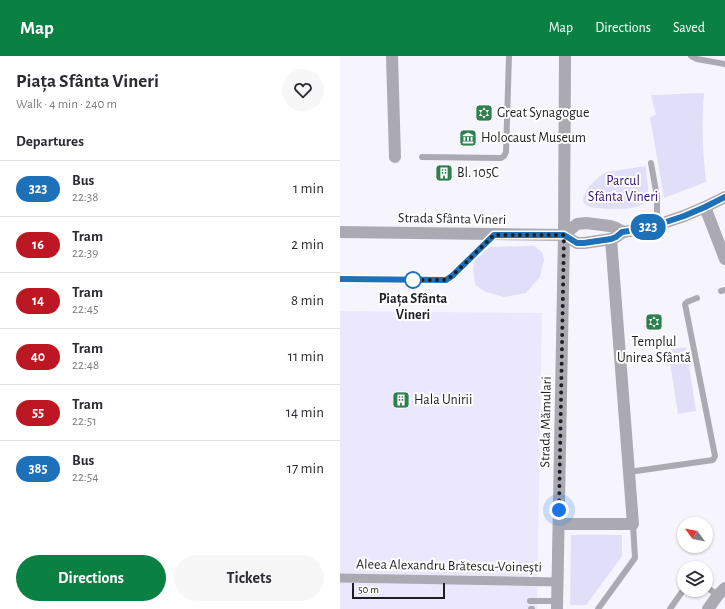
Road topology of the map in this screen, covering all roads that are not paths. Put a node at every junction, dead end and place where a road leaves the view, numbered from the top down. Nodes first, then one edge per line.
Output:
1 (392, 56) edge
2 (509, 56) edge
3 (565, 56) edge
4 (691, 56) edge
5 (725, 64) edge
6 (395, 157) dead end
7 (422, 157) dead end
8 (651, 163) dead end
9 (725, 197) edge
10 (705, 207) junction
11 (657, 225) junction
12 (340, 232) edge
13 (622, 232) junction
14 (494, 235) junction
15 (564, 235) junction
16 (611, 239) junction
17 (725, 259) edge
18 (340, 279) edge
19 (697, 298) dead end
20 (629, 472) junction
21 (559, 524) junction
22 (633, 524) junction
23 (340, 578) edge
24 (558, 582) junction
25 (721, 592) edge
26 (679, 597) edge
27 (530, 601) dead end
28 (557, 605) edge
29 (598, 609) edge
30 (670, 609) edge
31 (708, 609) edge

1 - 6 street
2 - 7 lane
3 - 15 street, Strada Mămulari
4 - 5 lane
8 - 11 lane
9 - 10 street, Strada Sfânta Vineri
10 - 11 street, Strada Sfânta Vineri
10 - 17 street
11 - 13 street, Strada Sfânta Vineri
12 - 14 street, Strada Sfânta Vineri
13 - 15 street, Strada Sfânta Vineri
13 - 16 street, Strada Sfânta Vineri
14 - 15 street, Strada Sfânta Vineri
14 - 18 lane
15 - 16 street, Strada Sfânta Vineri
15 - 21 street, Strada Mămulari
16 - 20 street
19 - 20 lane
20 - 22 street
21 - 22 street
21 - 24 street, Strada Mămulari
22 - 29 lane
23 - 24 street, Aleea Alexandru Brătescu-Voinești
24 - 28 street, Strada Mămulari
25 - 31 street
26 - 30 lane
27 - 28 lane

